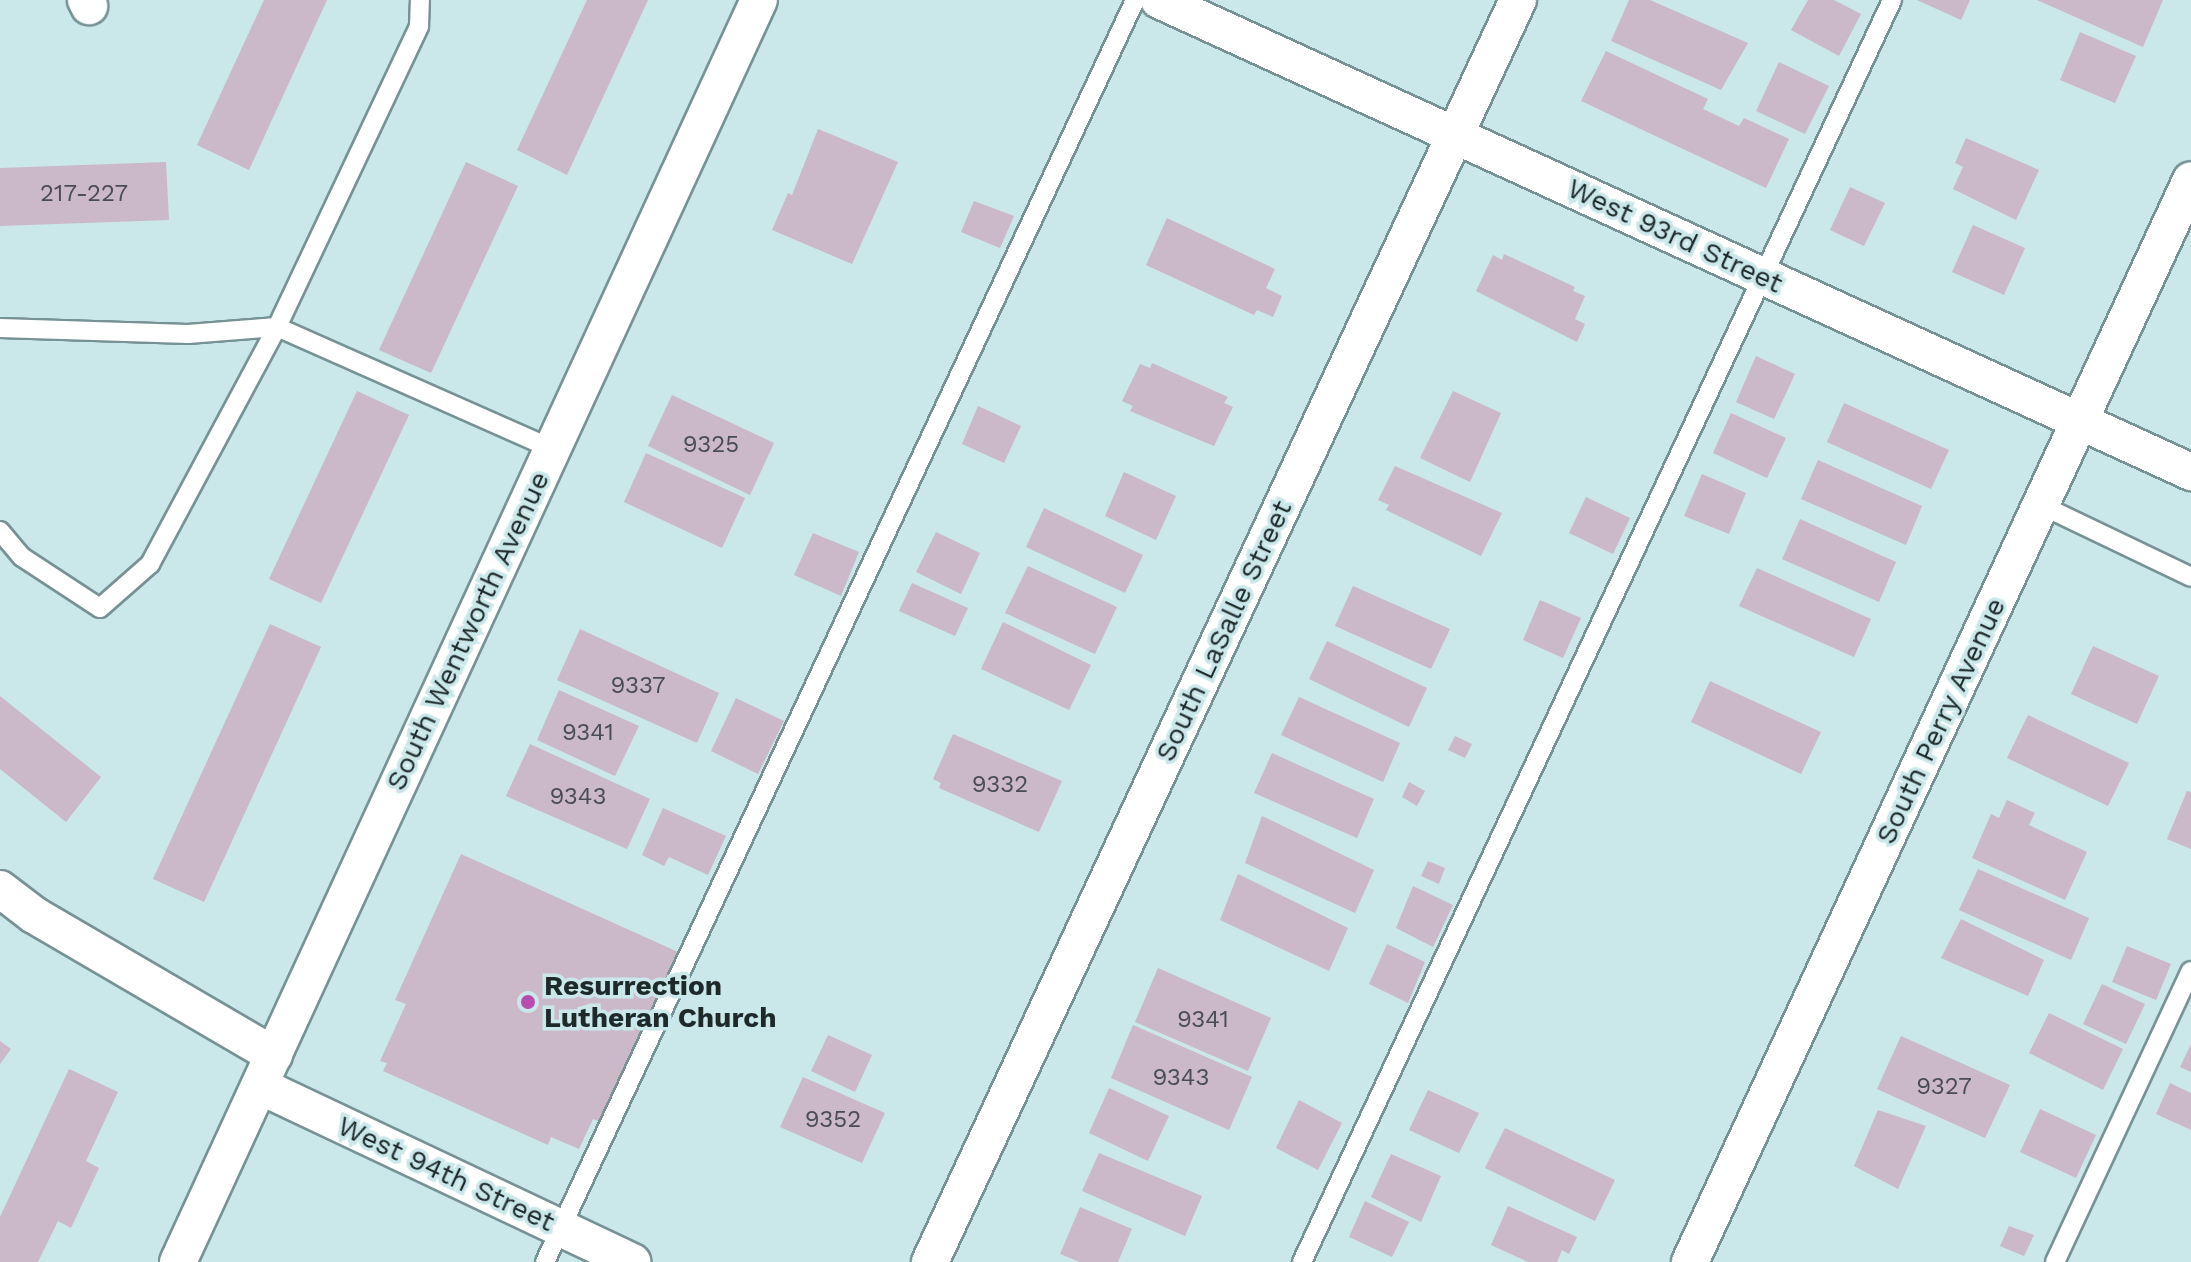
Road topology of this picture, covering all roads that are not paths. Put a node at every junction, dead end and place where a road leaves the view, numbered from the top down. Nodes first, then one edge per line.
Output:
1 (420, 0) edge
2 (759, 0) edge
3 (1135, 0) edge
4 (1159, 0) edge
5 (1518, 0) edge
6 (1892, 0) edge
7 (1455, 135) junction
8 (2190, 183) edge
9 (1764, 277) junction
10 (277, 327) junction
11 (0, 328) edge
12 (2079, 421) junction
13 (552, 449) junction
14 (2191, 472) edge
15 (2041, 505) junction
16 (0, 531) edge
17 (2191, 577) edge
18 (0, 889) edge
19 (2191, 971) edge
20 (267, 1070) junction
21 (560, 1228) junction
22 (178, 1262) edge
23 (545, 1262) edge
24 (632, 1262) edge
25 (930, 1262) edge
26 (1302, 1262) edge
27 (1690, 1262) edge
28 (2055, 1262) edge

1 - 10 lane
2 - 13 street, South Wentworth Avenue
3 - 21 lane
4 - 7 street, West 93rd Street
5 - 7 street, South LaSalle Street
6 - 9 lane
7 - 9 street, West 93rd Street
7 - 25 street, South LaSalle Street
8 - 12 street, South Perry Avenue
9 - 12 street, West 93rd Street
9 - 26 lane
10 - 11 lane
10 - 13 lane
10 - 16 lane
12 - 14 street, West 93rd Street
12 - 15 street, South Perry Avenue
13 - 20 street, South Wentworth Avenue
15 - 17 lane
15 - 27 street, South Perry Avenue
18 - 20 street, West 94th Street
19 - 28 lane
20 - 21 street, West 94th Street
20 - 22 street, South Wentworth Avenue
21 - 23 lane
21 - 24 street, West 94th Street

